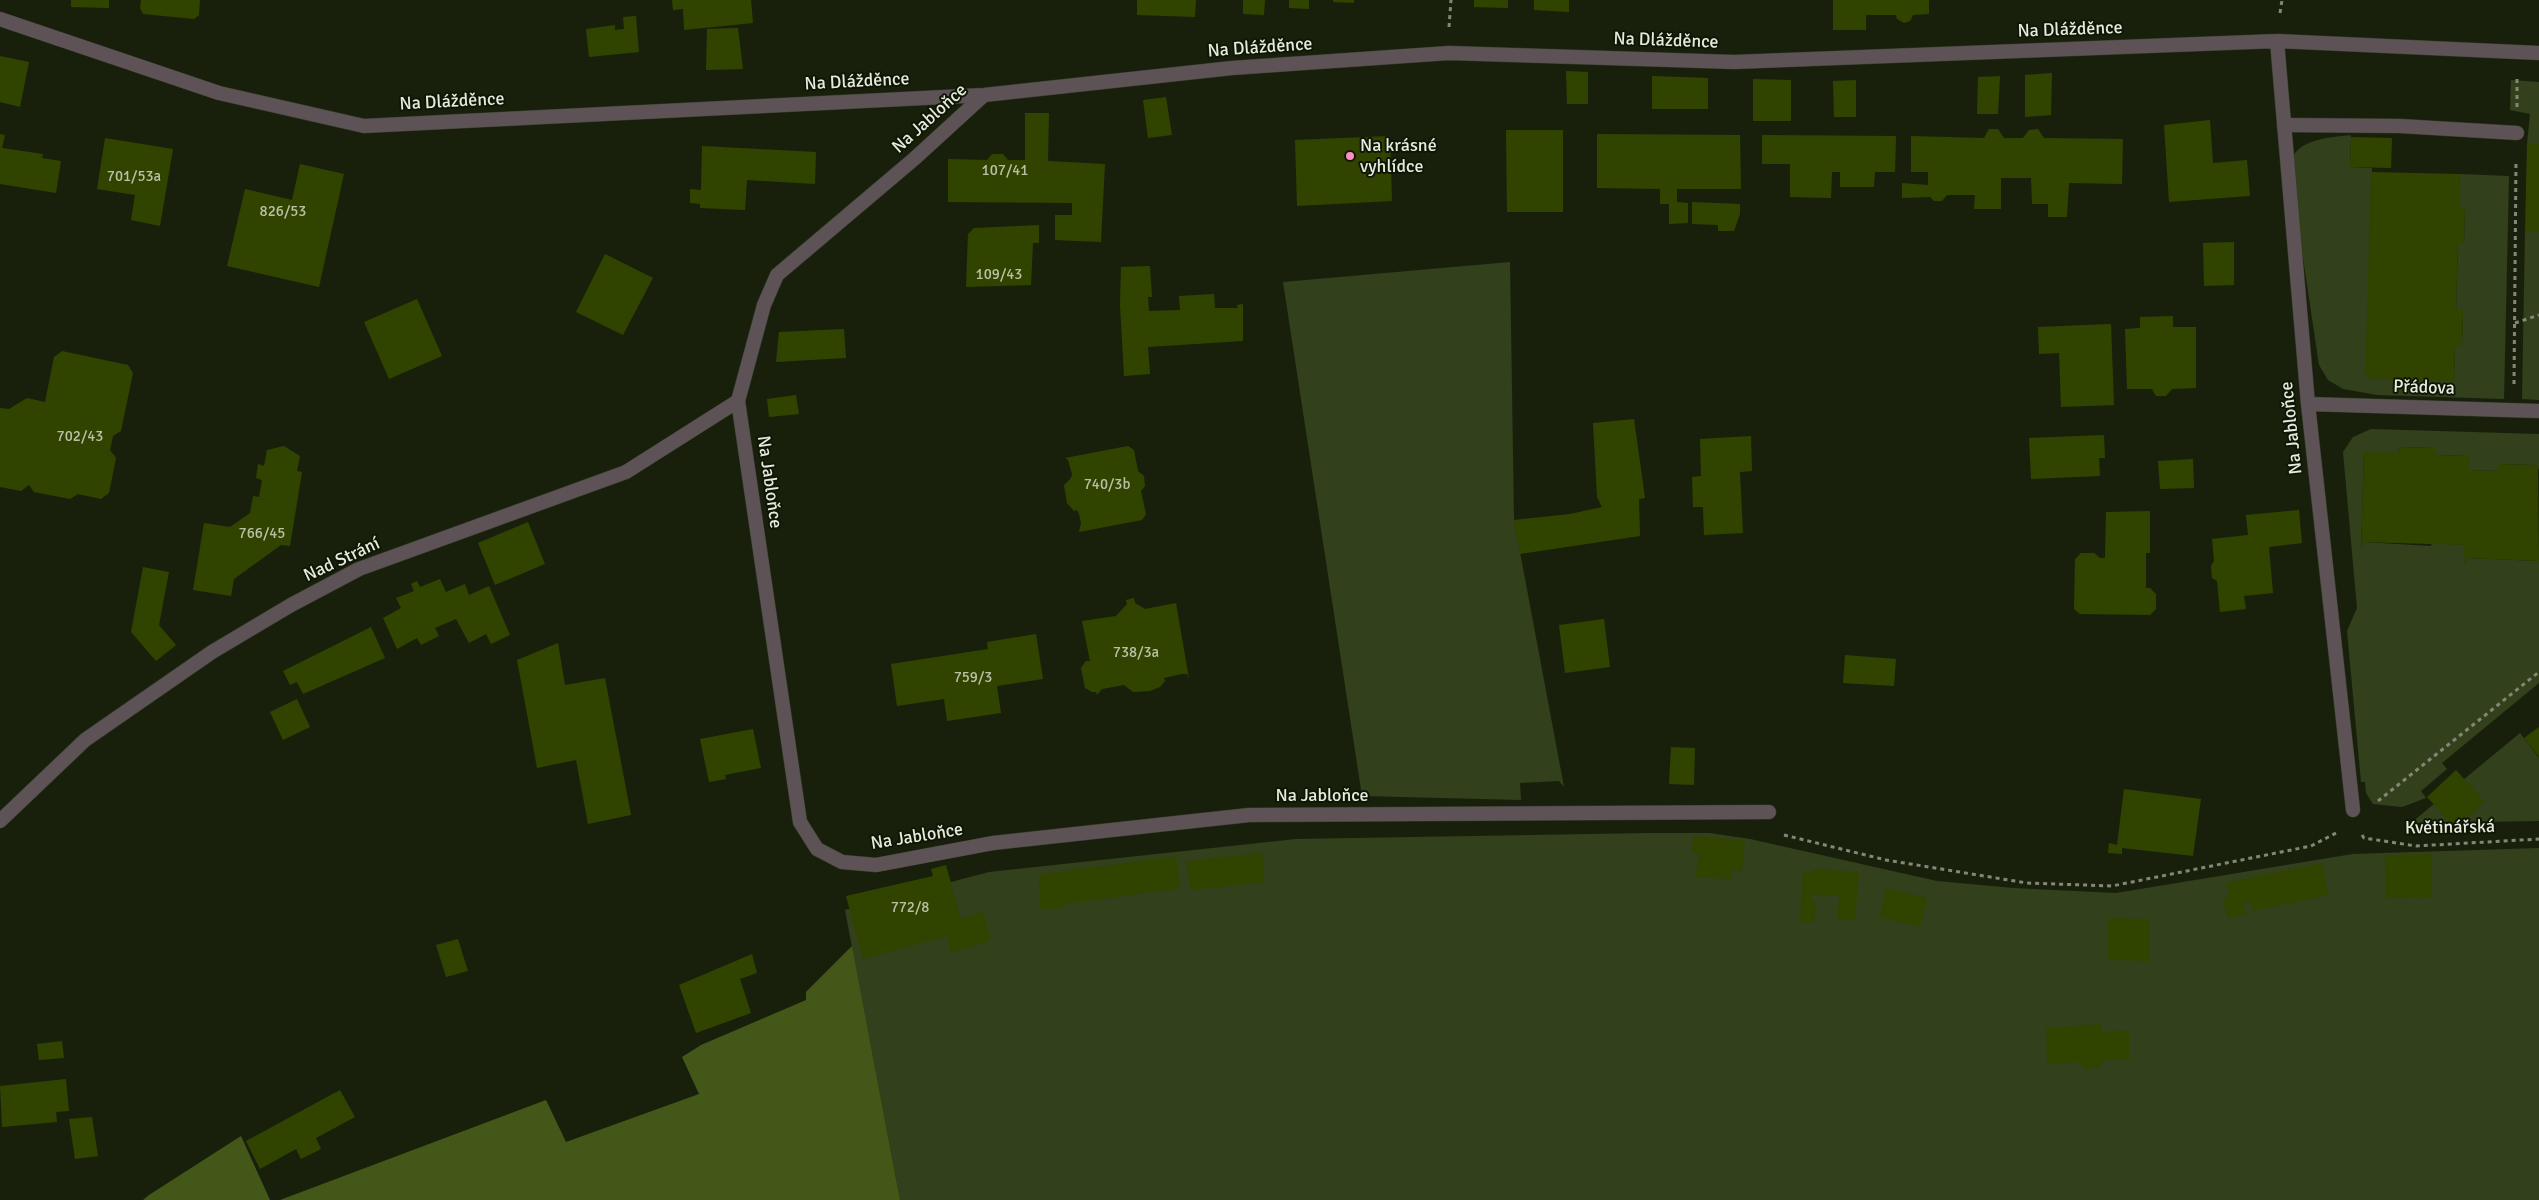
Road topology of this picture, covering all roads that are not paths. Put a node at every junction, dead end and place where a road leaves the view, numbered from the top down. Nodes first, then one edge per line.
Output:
1 (0, 20) edge
2 (2277, 41) junction
3 (2539, 53) edge
4 (984, 95) junction
5 (2284, 125) junction
6 (2517, 134) road end
7 (738, 401) junction
8 (2308, 404) junction
9 (2539, 411) edge
10 (2353, 810) road end
11 (1769, 812) dead end
12 (0, 821) edge

1 - 4 street, Na Dlážděnce
2 - 3 street, Na Dlážděnce
2 - 4 street, Na Dlážděnce
2 - 5 street, Na Jabloňce
4 - 7 street, Na Jabloňce
5 - 6 street
5 - 8 street, Na Jabloňce
7 - 11 street, Na Jabloňce
7 - 12 street, Nad Strání
8 - 9 street, Přádova
8 - 10 street, Na Jabloňce

